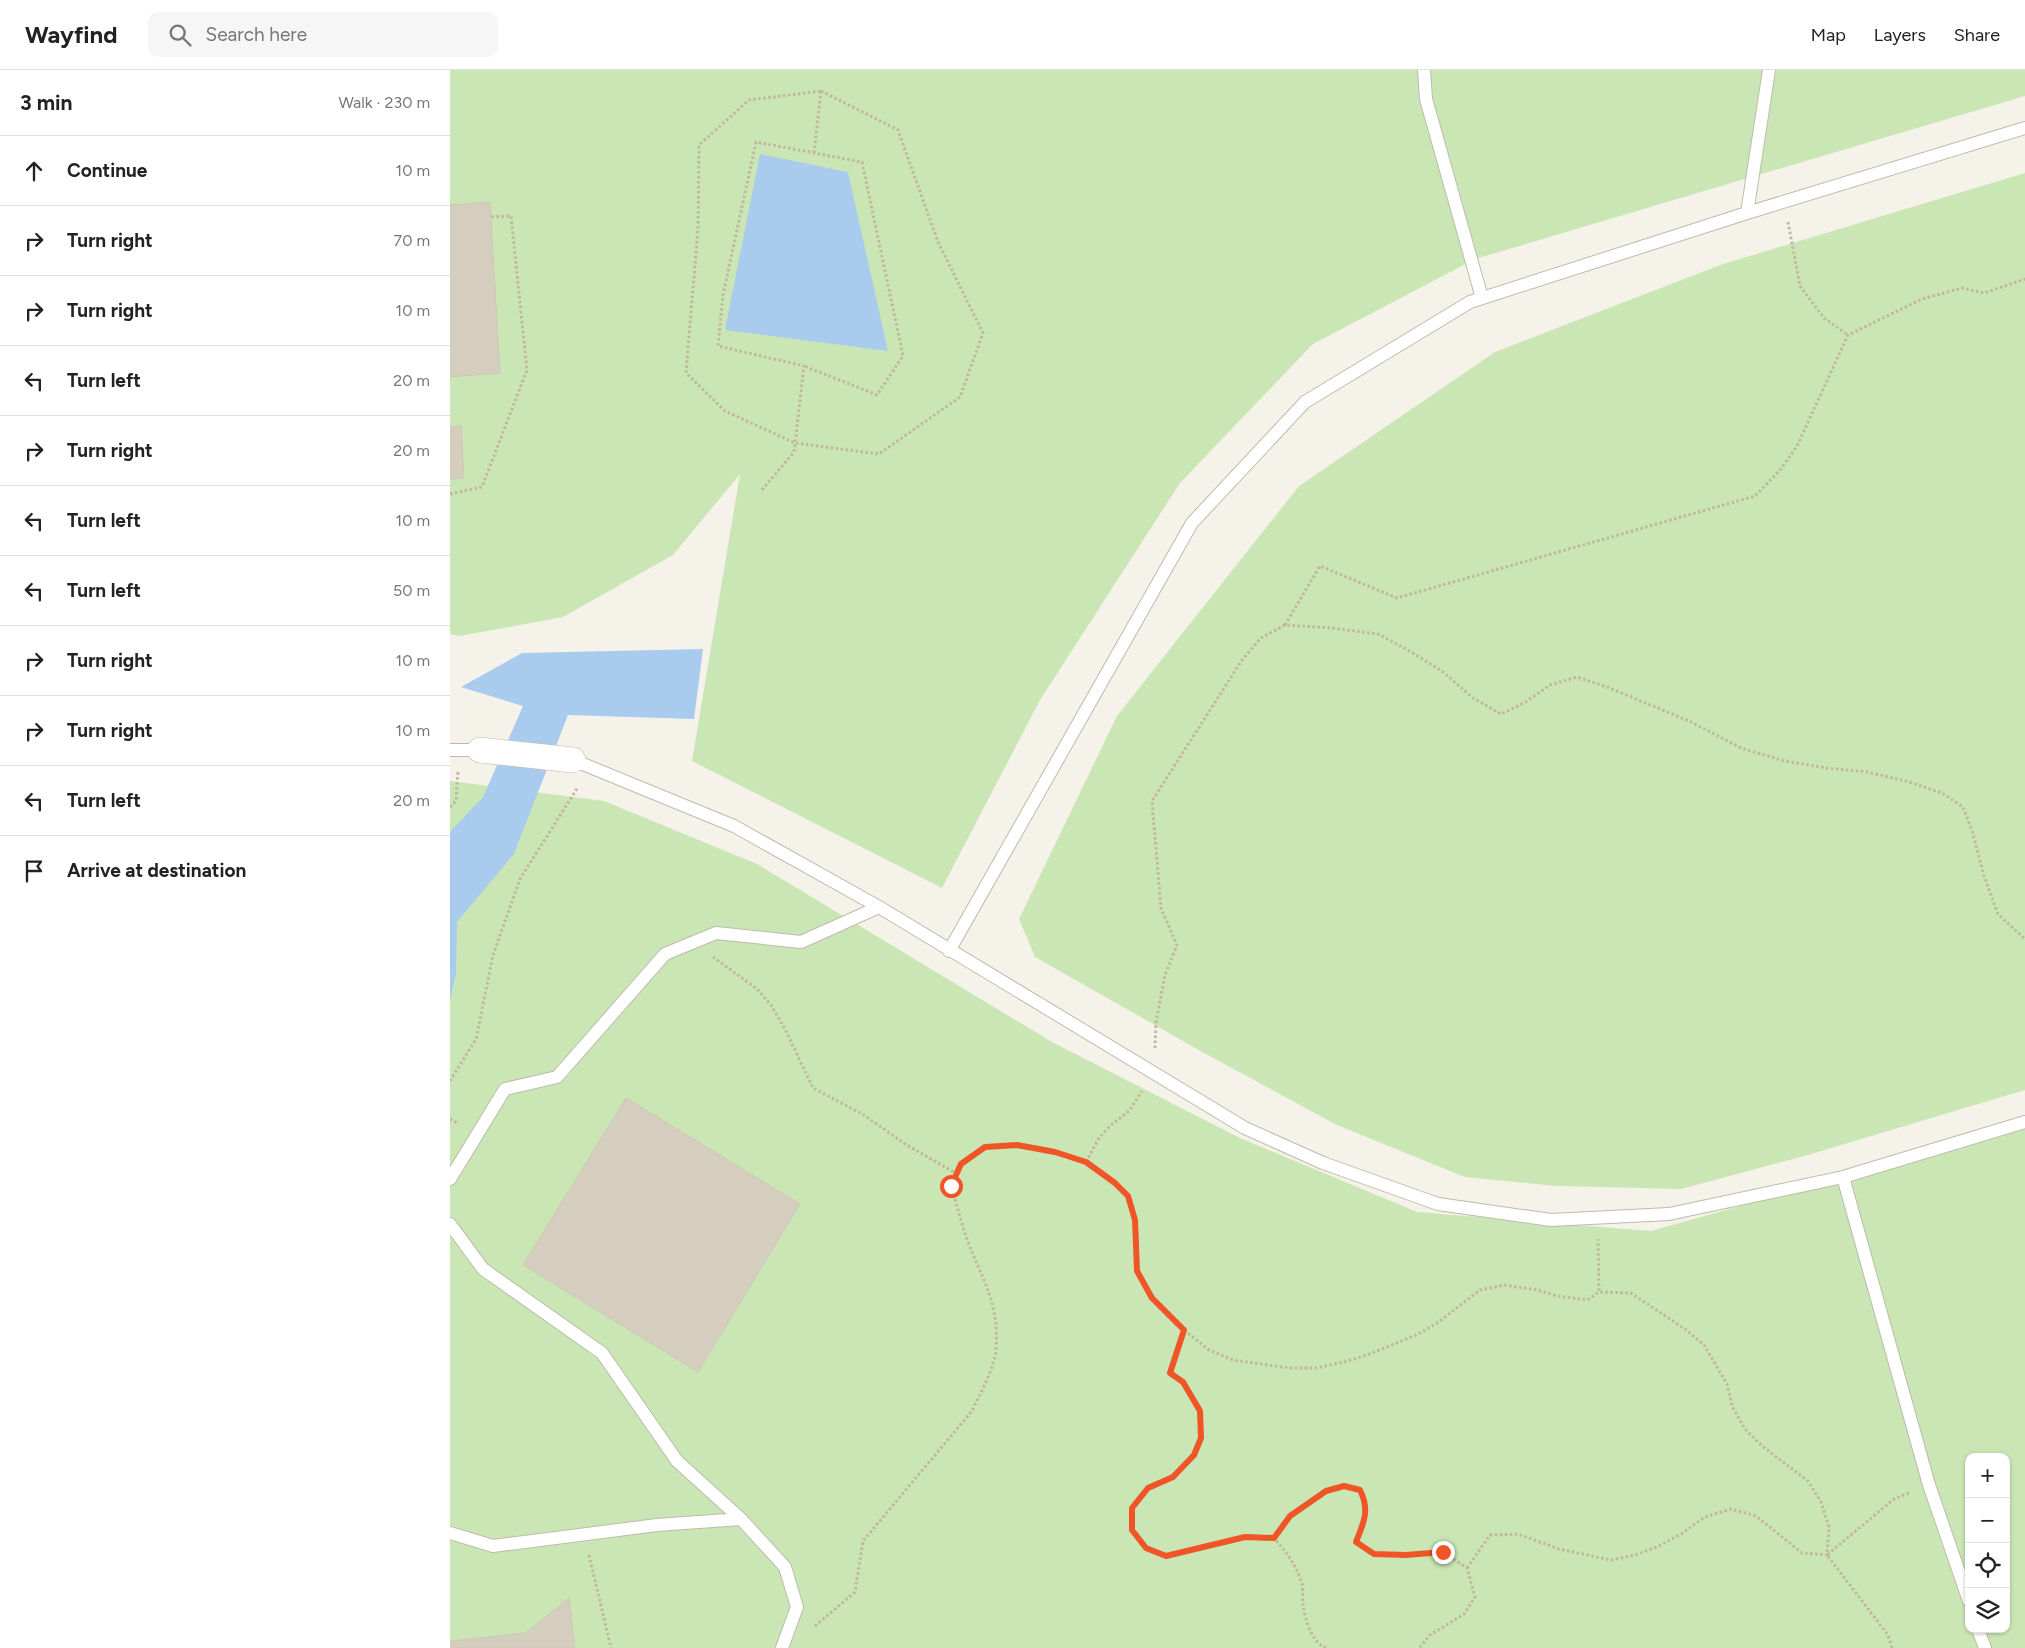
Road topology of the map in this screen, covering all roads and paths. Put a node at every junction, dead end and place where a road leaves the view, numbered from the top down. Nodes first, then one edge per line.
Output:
1 (1424, 70) edge
2 (1769, 70) edge
3 (821, 91) junction
4 (2025, 128) edge
5 (814, 153) junction
6 (1784, 202) junction
7 (1747, 213) junction
8 (491, 217) dead end
9 (2025, 278) edge
10 (1482, 298) junction
11 (1848, 335) junction
12 (804, 366) junction
13 (795, 443) junction
14 (762, 490) dead end
15 (450, 494) edge
16 (1285, 625) junction
17 (463, 750) edge
18 (582, 763) junction
19 (450, 807) edge
20 (879, 907) junction
21 (2025, 939) edge
22 (684, 946) junction
23 (949, 951) junction
24 (1153, 1073) junction
25 (450, 1081) edge
26 (2025, 1122) edge
27 (1086, 1162) junction
28 (957, 1174) junction
29 (1843, 1177) junction
30 (450, 1179) edge
31 (1597, 1218) junction
32 (450, 1224) edge
33 (1599, 1292) junction
34 (1184, 1330) junction
35 (1929, 1485) junction
36 (741, 1519) junction
37 (450, 1533) edge
38 (584, 1535) junction
39 (1274, 1538) junction
40 (1827, 1555) junction
41 (1467, 1568) junction
42 (1965, 1589) edge
43 (812, 1629) dead end
44 (1979, 1633) edge
45 (612, 1648) edge
46 (782, 1648) edge
47 (1326, 1648) edge
48 (1418, 1648) edge
49 (1892, 1648) edge
50 (1985, 1648) edge

1 - 10 lane
2 - 7 lane
3 - 5 path
3 - 13 path
3 - 13 path
4 - 6 lane
5 - 12 path
5 - 12 path
6 - 7 lane
6 - 11 path
7 - 10 lane
8 - 15 path
9 - 11 path
10 - 23 lane
11 - 16 path
12 - 13 path
13 - 14 path
16 - 21 path
16 - 24 path
17 - 18 street
17 - 19 path
18 - 20 lane
18 - 25 path
20 - 22 lane
20 - 23 lane
22 - 28 path
22 - 30 lane
23 - 24 lane
24 - 27 path
24 - 31 lane
26 - 29 lane
27 - 28 path
27 - 34 path
28 - 43 path
29 - 31 lane
29 - 35 lane
31 - 33 path
32 - 36 lane
33 - 34 path
33 - 40 path
34 - 39 path
35 - 40 path
35 - 42 lane
36 - 38 lane
36 - 46 lane
37 - 38 lane
38 - 45 path
39 - 41 path
39 - 47 path
40 - 41 path
40 - 49 path
41 - 48 path
44 - 50 lane

